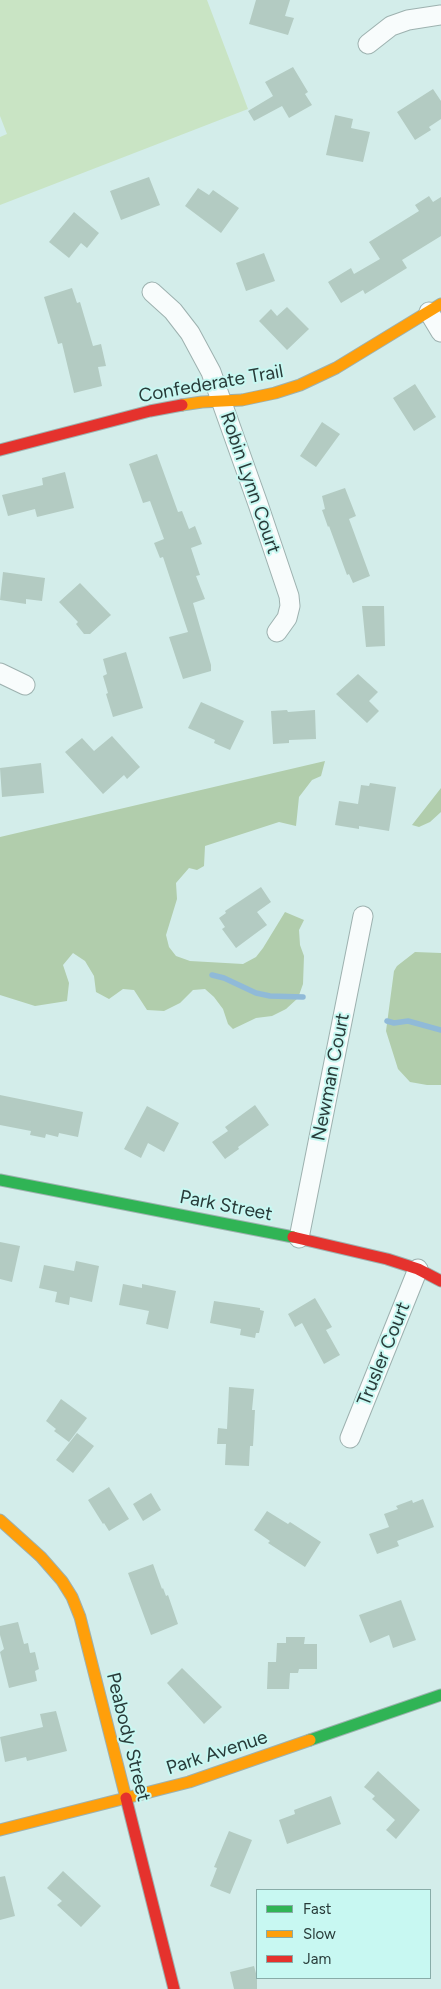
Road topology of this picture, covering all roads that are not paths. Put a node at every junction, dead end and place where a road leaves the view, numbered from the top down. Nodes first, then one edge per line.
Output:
1 (441, 15) edge
2 (368, 44) dead end
3 (152, 292) dead end
4 (435, 308) edge
5 (441, 332) edge
6 (221, 402) junction
7 (0, 450) edge
8 (277, 632) dead end
9 (0, 672) edge
10 (24, 684) dead end
11 (363, 916) dead end
12 (0, 1180) edge
13 (299, 1238) junction
14 (418, 1269) junction
15 (441, 1281) edge
16 (350, 1438) dead end
17 (0, 1520) edge
18 (441, 1695) edge
19 (126, 1798) junction
20 (0, 1830) edge
21 (174, 1989) edge

1 - 2 street
3 - 6 street, Robin Lynn Court
4 - 5 street
4 - 6 street, Confederate Trail
6 - 7 street, Confederate Trail
6 - 8 street, Robin Lynn Court
9 - 10 street
11 - 13 street, Newman Court
12 - 13 street, Park Street
13 - 14 street, Park Street
14 - 15 street, Park Street
14 - 16 street, Trusler Court
17 - 19 street, Peabody Street
18 - 19 street, Park Avenue
19 - 20 street, Park Avenue
19 - 21 street, Peabody Street

